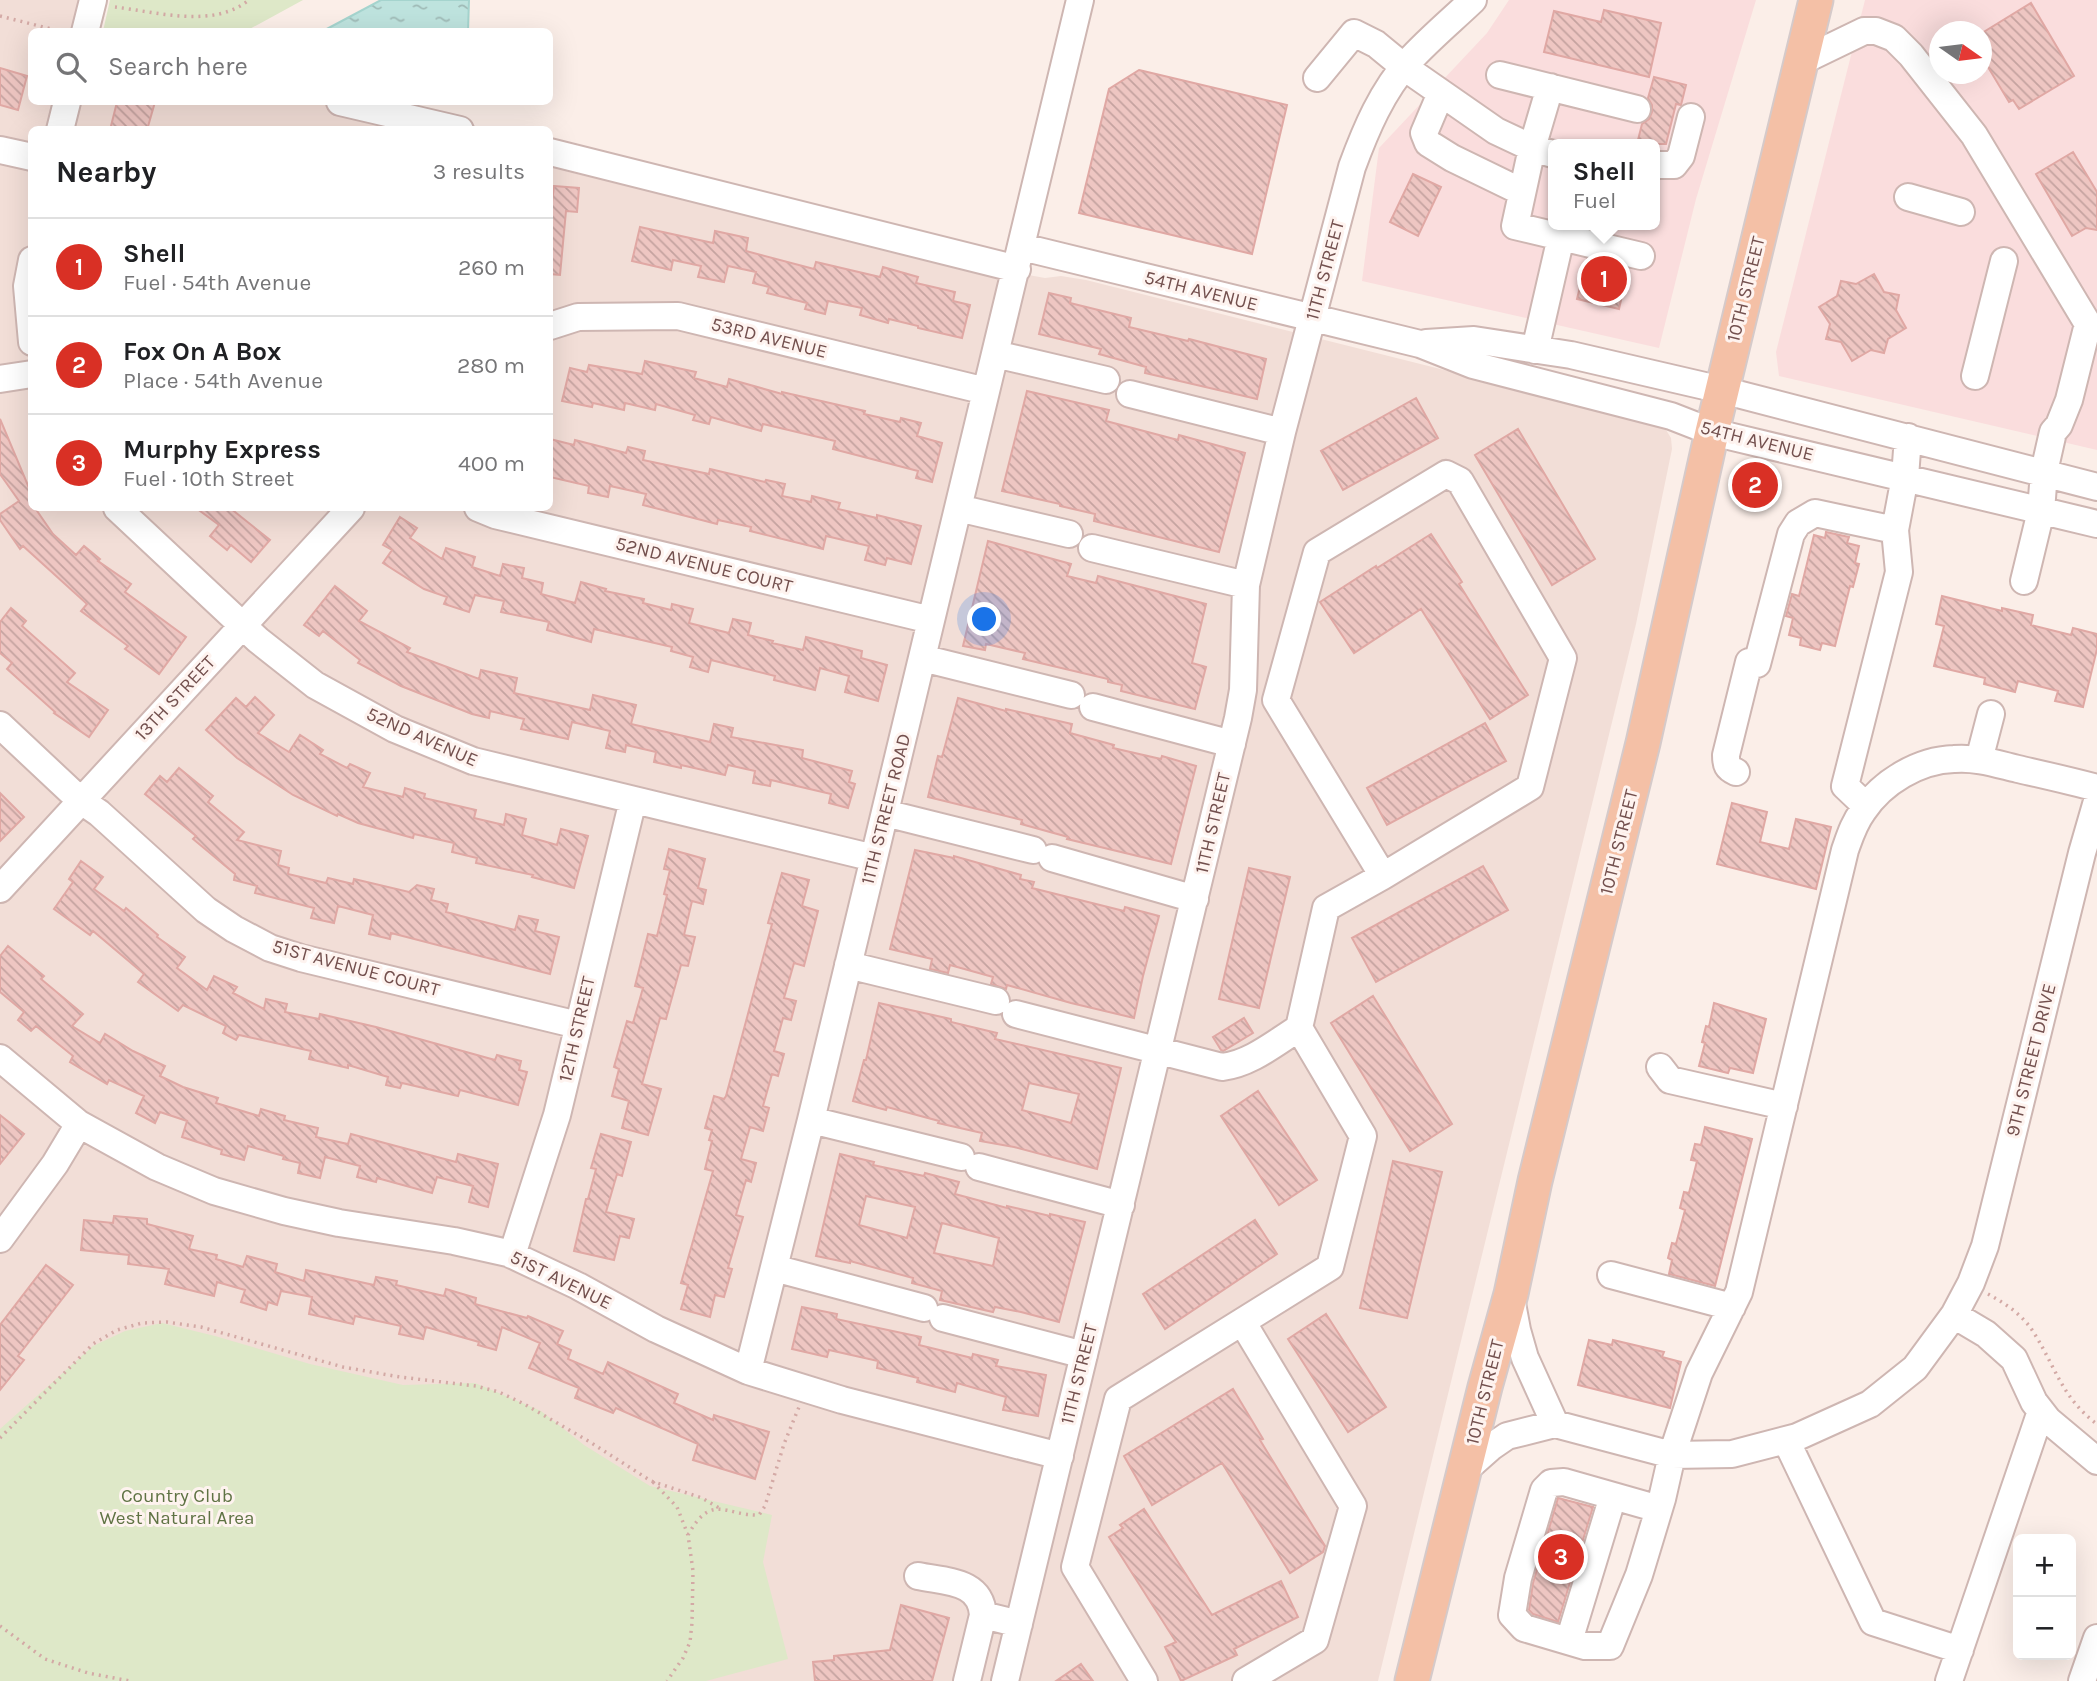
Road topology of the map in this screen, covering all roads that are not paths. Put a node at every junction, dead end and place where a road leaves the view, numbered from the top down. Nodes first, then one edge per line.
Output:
1 (1080, 0) edge
2 (1473, 0) edge
3 (1816, 0) edge
4 (104, 4) edge
5 (88, 28) edge
6 (1802, 61) junction
7 (1404, 67) junction
8 (1500, 75) dead end
9 (1317, 78) dead end
10 (1550, 87) junction
11 (1441, 93) junction
12 (66, 105) edge
13 (353, 105) edge
14 (1637, 109) dead end
15 (1691, 117) dead end
16 (61, 126) edge
17 (443, 126) edge
18 (0, 150) edge
19 (1542, 151) edge
20 (553, 153) edge
21 (28, 157) edge
22 (1660, 165) edge
23 (1522, 192) junction
24 (1908, 197) dead end
25 (1961, 212) dead end
26 (1560, 237) junction
27 (1641, 256) dead end
28 (1019, 258) junction
29 (2004, 261) dead end
30 (1313, 318) junction
31 (2092, 321) edge
32 (553, 325) edge
33 (1420, 344) junction
34 (1535, 350) junction
35 (995, 354) junction
36 (28, 375) edge
37 (1975, 376) dead end
38 (0, 379) edge
39 (1106, 380) dead end
40 (1722, 390) junction
41 (986, 391) junction
42 (1130, 394) dead end
43 (1282, 432) junction
44 (1712, 432) junction
45 (1908, 437) junction
46 (2051, 474) junction
47 (1905, 477) junction
48 (2097, 486) edge
49 (958, 509) junction
50 (120, 511) edge
51 (348, 511) edge
52 (485, 511) edge
53 (2041, 511) junction
54 (2097, 524) edge
55 (1895, 530) junction
56 (1069, 534) dead end
57 (1092, 548) dead end
58 (2024, 582) dead end
59 (1246, 585) junction
60 (931, 620) junction
61 (243, 625) junction
62 (922, 658) junction
63 (1243, 691) junction
64 (1276, 700) junction
65 (1990, 714) dead end
66 (0, 725) edge
67 (1232, 744) junction
68 (1979, 760) junction
69 (1737, 772) dead end
70 (2097, 788) edge
71 (80, 800) junction
72 (633, 800) junction
73 (2097, 801) edge
74 (1867, 806) junction
75 (885, 813) junction
76 (874, 858) junction
77 (1383, 876) junction
78 (0, 889) edge
79 (1195, 899) junction
80 (848, 965) junction
81 (578, 1025) junction
82 (1299, 1028) junction
83 (1158, 1051) junction
84 (0, 1058) edge
85 (1660, 1067) dead end
86 (1784, 1107) junction
87 (811, 1120) junction
88 (79, 1124) junction
89 (1121, 1205) junction
90 (0, 1239) edge
91 (512, 1255) junction
92 (774, 1268) junction
93 (1611, 1275) dead end
94 (1511, 1294) junction
95 (1732, 1307) junction
96 (1954, 1315) junction
97 (1242, 1323) junction
98 (1084, 1355) junction
99 (748, 1371) junction
100 (2041, 1411) junction
101 (1555, 1424) junction
102 (1786, 1440) junction
103 (1672, 1455) junction
104 (2097, 1461) edge
105 (1058, 1463) junction
106 (1465, 1470) junction
107 (1098, 1481) junction
108 (1614, 1496) junction
109 (1660, 1508) junction
110 (918, 1576) dead end
111 (983, 1615) junction
112 (1019, 1624) junction
113 (2097, 1638) edge
114 (1569, 1641) junction
115 (1960, 1650) junction
116 (967, 1681) edge
117 (1005, 1681) edge
118 (1144, 1681) edge
119 (1246, 1681) edge
120 (1412, 1681) edge
121 (1949, 1681) edge
122 (2082, 1681) edge

1 - 28 street, 11TH STREET ROAD
2 - 7 street, 11TH STREET
3 - 6 main road, 10TH STREET
4 - 5 street
6 - 31 street
6 - 40 main road, 10TH STREET
7 - 9 street
7 - 11 street
7 - 30 street, 11TH STREET
8 - 10 street
10 - 14 street
10 - 19 street
11 - 19 street
11 - 23 street
12 - 16 street
13 - 17 street
15 - 22 street
18 - 21 street
19 - 23 street
20 - 28 street, 54TH AVENUE
23 - 26 street
24 - 25 street
26 - 27 street
26 - 34 street
28 - 30 street, 54TH AVENUE
28 - 35 street, 11TH STREET ROAD
29 - 37 street
30 - 33 street, 54TH AVENUE
30 - 43 street, 11TH STREET
31 - 46 street
32 - 41 street, 53RD AVENUE
33 - 34 street, 54TH AVENUE
33 - 44 street, 54TH AVENUE
34 - 40 street, 54TH AVENUE
35 - 39 street
35 - 41 street, 11TH STREET ROAD
36 - 38 street
40 - 44 main road, 10TH STREET
40 - 45 street, 54TH AVENUE
41 - 49 street, 11TH STREET ROAD
42 - 43 street
43 - 59 street, 11TH STREET
44 - 47 street, 54TH AVENUE
44 - 94 main road, 10TH STREET
45 - 46 street, 54TH AVENUE
45 - 47 street
46 - 48 street, 54TH AVENUE
46 - 53 street
47 - 53 street, 54TH AVENUE
47 - 55 street
49 - 56 street
49 - 60 street, 11TH STREET ROAD
50 - 61 street, 52ND AVENUE
51 - 61 street, 13TH STREET
52 - 60 street, 52ND AVENUE COURT
53 - 54 street, 54TH AVENUE
53 - 58 street
55 - 69 street
55 - 74 street
57 - 59 street
59 - 63 street, 11TH STREET
60 - 62 street, 11TH STREET ROAD
61 - 71 street, 13TH STREET
61 - 72 street, 52ND AVENUE
62 - 67 street
62 - 75 street, 11TH STREET ROAD
63 - 64 street
63 - 67 street, 11TH STREET
64 - 77 street
64 - 77 street
65 - 68 street
66 - 71 street, 51ST AVENUE COURT
67 - 79 street, 11TH STREET
68 - 70 street
68 - 74 street
71 - 78 street, 13TH STREET
71 - 81 street, 51ST AVENUE COURT
72 - 76 street, 52ND AVENUE
72 - 81 street, 12TH STREET
73 - 96 street, 9TH STREET DRIVE
74 - 86 street
75 - 76 street, 11TH STREET ROAD
75 - 79 street
76 - 80 street, 11TH STREET ROAD
77 - 82 street
79 - 83 street, 11TH STREET
80 - 83 street
80 - 87 street, 11TH STREET ROAD
81 - 91 street, 12TH STREET
82 - 83 street
82 - 97 street
83 - 89 street, 11TH STREET
84 - 88 street, 51ST AVENUE
85 - 86 street
86 - 95 street
87 - 89 street
87 - 92 street, 11TH STREET ROAD
88 - 90 street
88 - 91 street, 51ST AVENUE
89 - 98 street, 11TH STREET
91 - 99 street, 51ST AVENUE
92 - 98 street
92 - 99 street, 11TH STREET ROAD
93 - 95 street
94 - 101 street
94 - 106 main road, 10TH STREET
95 - 103 street
96 - 100 street
96 - 102 street
97 - 107 street
97 - 119 street
98 - 105 street, 11TH STREET
99 - 105 street, 51ST AVENUE
100 - 104 street
100 - 115 street
101 - 103 street
101 - 106 street
102 - 103 street
102 - 115 street
103 - 109 street
105 - 107 street, 51ST AVENUE
105 - 112 street, 11TH STREET
106 - 120 main road, 10TH STREET
107 - 118 street
108 - 109 street
108 - 114 street
108 - 114 street
109 - 114 street
110 - 111 street
111 - 112 street
111 - 116 street
112 - 117 street, 11TH STREET
113 - 122 street
115 - 121 street

